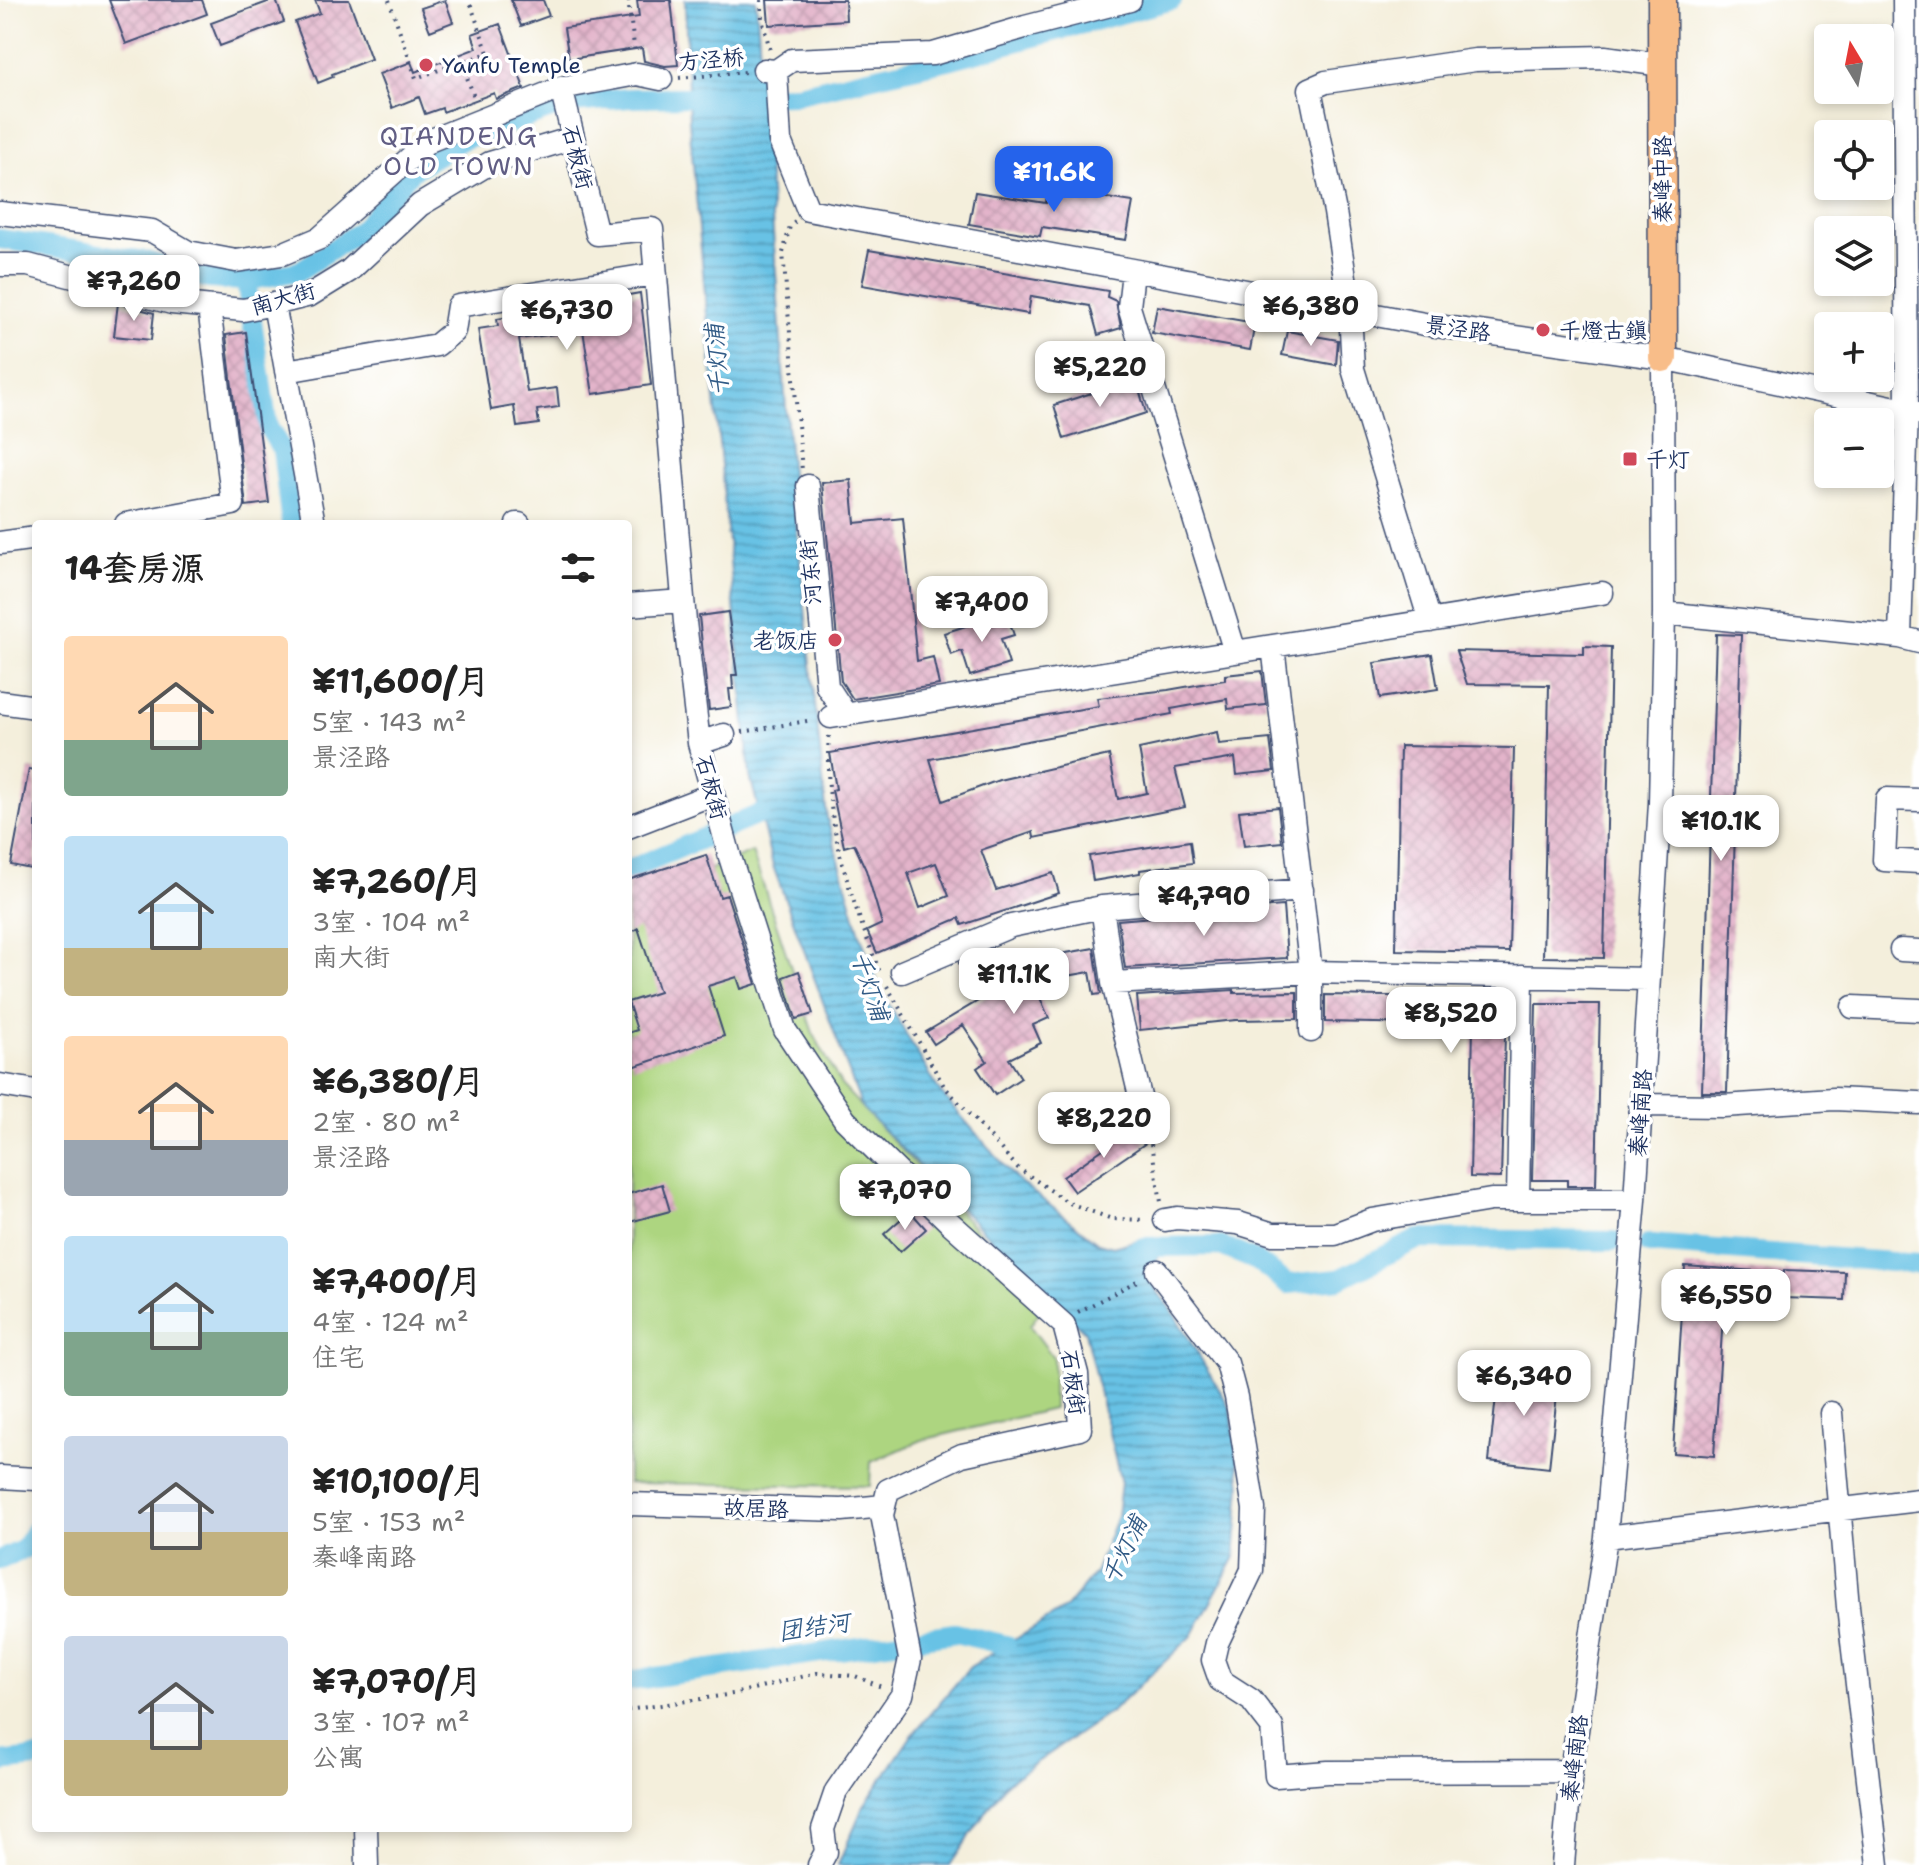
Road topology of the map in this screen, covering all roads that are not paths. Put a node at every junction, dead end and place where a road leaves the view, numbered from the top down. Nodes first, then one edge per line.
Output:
1 (1130, 0) edge
2 (1662, 0) edge
3 (1904, 0) edge
4 (1662, 65) junction
5 (661, 79) road end
6 (561, 88) junction
7 (573, 138) junction
8 (0, 213) edge
9 (0, 265) edge
10 (1133, 272) junction
11 (655, 274) junction
12 (209, 307) junction
13 (259, 307) junction
14 (1350, 310) junction
15 (1663, 358) junction
16 (286, 371) junction
17 (1913, 412) edge
18 (805, 485) road end
19 (147, 520) edge
20 (313, 520) edge
21 (32, 539) edge
22 (0, 543) edge
23 (1602, 593) dead end
24 (683, 601) junction
25 (632, 605) edge
26 (1664, 613) junction
27 (1430, 621) junction
28 (1910, 639) edge
29 (1273, 646) junction
30 (1235, 652) junction
31 (0, 702) edge
32 (32, 706) edge
33 (724, 735) road end
34 (699, 743) junction
35 (1919, 800) edge
36 (715, 801) junction
37 (632, 826) edge
38 (1919, 862) edge
39 (1302, 890) junction
40 (1102, 907) junction
41 (1311, 972) junction
42 (893, 976) road end
43 (1522, 976) junction
44 (1648, 979) junction
45 (1113, 983) junction
46 (1853, 1007) dead end
47 (1919, 1010) edge
48 (1311, 1031) dead end
49 (0, 1085) edge
50 (32, 1090) edge
51 (1919, 1103) edge
52 (1640, 1105) junction
53 (1147, 1126) road end
54 (1518, 1200) junction
55 (1635, 1200) junction
56 (1165, 1220) road end
57 (1154, 1272) road end
58 (1831, 1413) dead end
59 (0, 1477) edge
60 (32, 1479) edge
61 (1919, 1500) edge
62 (632, 1504) edge
63 (884, 1506) junction
64 (1840, 1509) junction
65 (1606, 1537) junction
66 (1571, 1771) junction
67 (366, 1832) edge
68 (367, 1865) edge
69 (819, 1865) edge
70 (1563, 1865) edge
71 (1878, 1865) edge

1 - 10 street, 景泾路
2 - 4 main road, 秦峰中路
3 - 17 street
4 - 14 street
4 - 15 main road, 秦峰中路
5 - 6 street
6 - 7 street, 石板街
6 - 8 street
7 - 11 street, 石板街
7 - 13 street, 南大街
9 - 12 street, 南大街
10 - 14 street, 景泾路
10 - 30 street
11 - 16 street
11 - 24 street, 石板街
12 - 13 street, 南大街
12 - 19 street
13 - 16 street
14 - 15 street, 景泾路
14 - 27 street
15 - 17 street, 景泾路
15 - 26 street, 秦峰南路
16 - 20 street
17 - 28 street
18 - 30 street, 河东街
21 - 22 street
23 - 27 street
24 - 25 street
24 - 34 street, 石板街
26 - 28 street
26 - 44 street, 秦峰南路
27 - 29 street
29 - 30 street
29 - 39 street
31 - 32 street
33 - 34 street
34 - 36 street, 石板街
35 - 38 street
36 - 37 street
36 - 63 street, 石板街
39 - 40 street
39 - 41 street
40 - 42 street
40 - 45 street
41 - 43 street
41 - 45 street
41 - 48 street
43 - 44 street
43 - 54 street
44 - 52 street, 秦峰南路
45 - 53 street
46 - 47 street
49 - 50 street
51 - 52 street
52 - 55 street, 秦峰南路
54 - 55 street
54 - 56 street
55 - 65 street, 秦峰南路
57 - 66 street
58 - 64 street
59 - 60 street
61 - 64 street
62 - 63 street, 故居路
63 - 69 street
64 - 65 street
64 - 71 street
65 - 66 street, 秦峰南路
66 - 70 street, 秦峰南路
67 - 68 street

